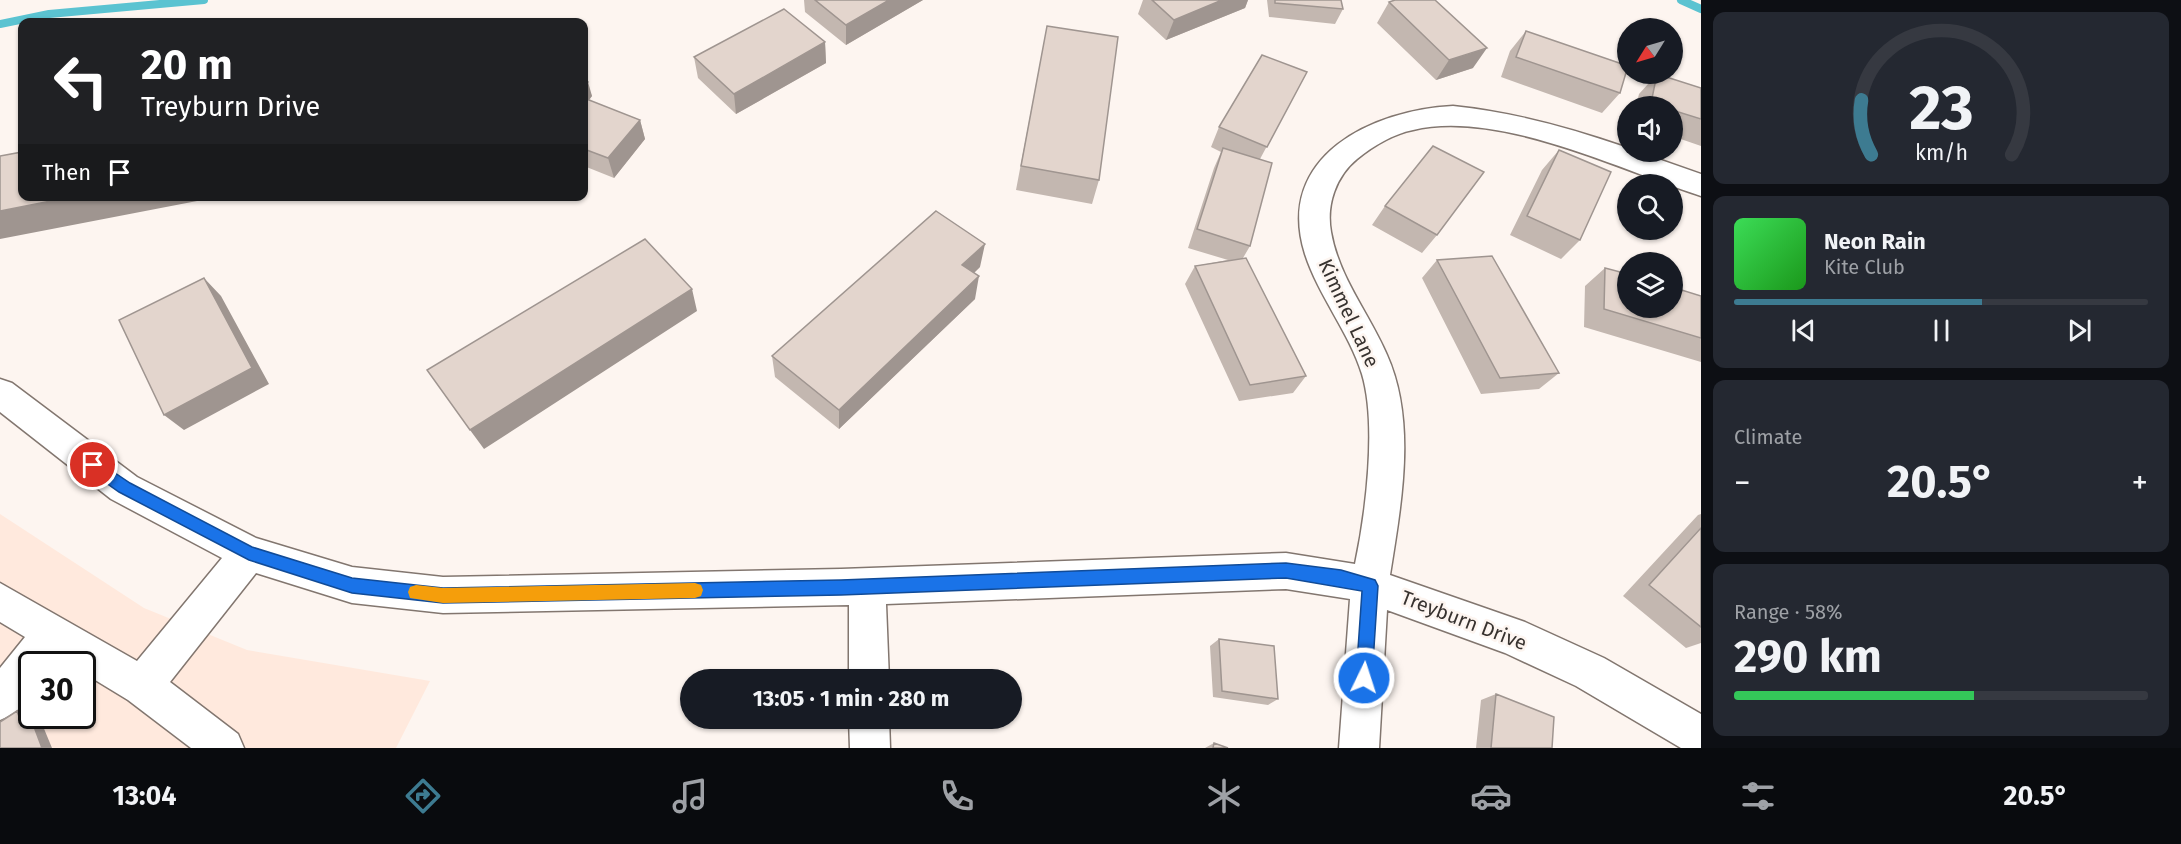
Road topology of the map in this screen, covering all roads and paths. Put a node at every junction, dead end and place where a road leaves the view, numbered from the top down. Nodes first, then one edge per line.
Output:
1 (1701, 185) edge
2 (0, 393) edge
3 (249, 553) junction
4 (867, 586) junction
5 (1370, 586) junction
6 (0, 601) edge
7 (53, 632) junction
8 (868, 669) edge
9 (142, 686) junction
10 (0, 700) edge
11 (869, 729) edge
12 (1701, 737) edge
13 (224, 748) edge
14 (870, 748) edge
15 (1359, 748) edge

1 - 5 street, Kimmel Lane
2 - 3 street, Treyburn Drive
3 - 4 street, Treyburn Drive
3 - 9 street
4 - 5 street, Treyburn Drive
4 - 8 street
5 - 12 street, Treyburn Drive
5 - 15 street, Kimmel Lane
6 - 7 street
7 - 9 street
7 - 10 street
9 - 13 street
11 - 14 street

